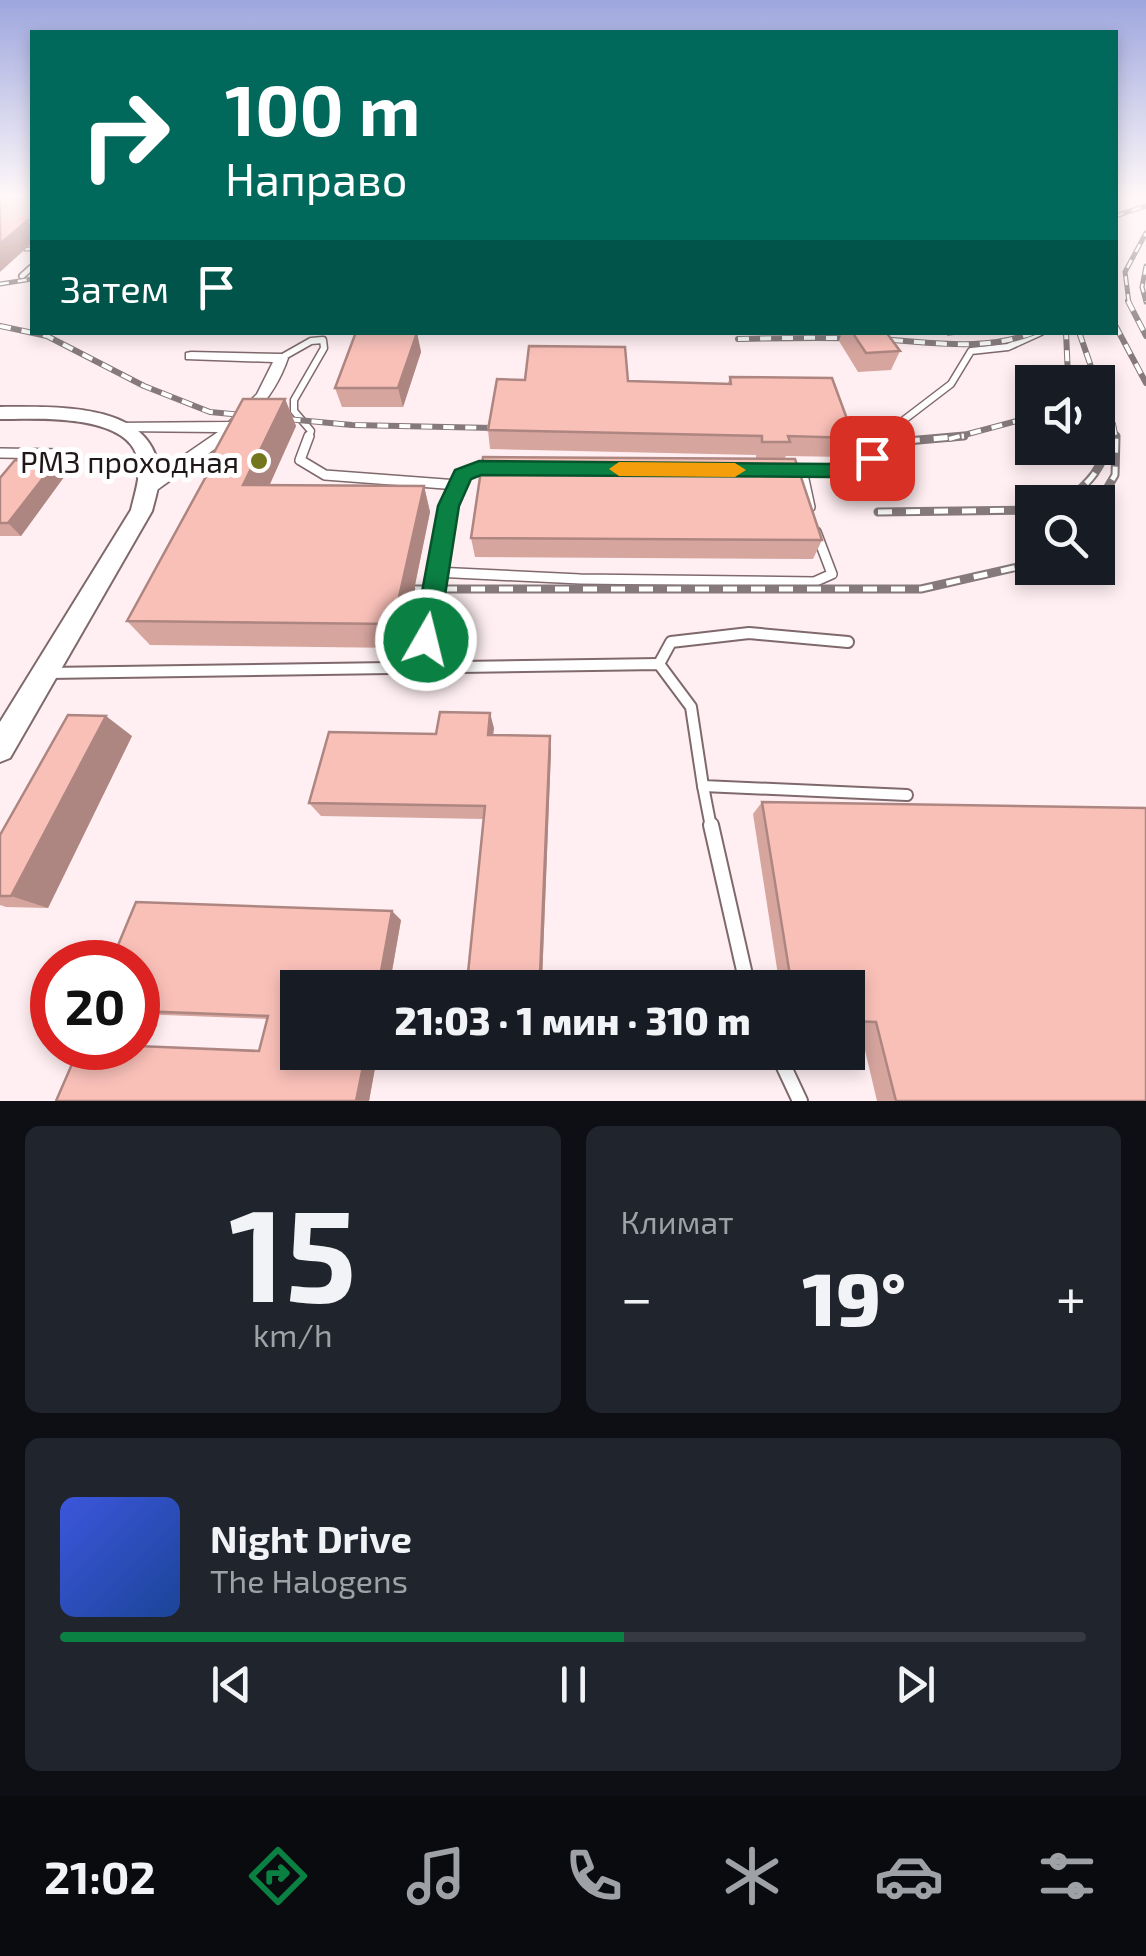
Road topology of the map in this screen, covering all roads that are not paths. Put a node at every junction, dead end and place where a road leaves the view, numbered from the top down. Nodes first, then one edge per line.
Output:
1 (30, 269) edge
2 (22, 276) dead end
3 (1034, 335) edge
4 (191, 356) dead end
5 (281, 358) junction
6 (0, 416) edge
7 (120, 426) junction
8 (230, 427) junction
9 (0, 452) edge
10 (24, 453) junction
11 (499, 468) edge
12 (458, 485) junction
13 (151, 486) junction
14 (435, 572) junction
15 (426, 640) dead end
16 (848, 642) dead end
17 (659, 664) junction
18 (45, 673) junction
19 (0, 724) edge
20 (0, 748) edge
21 (703, 786) junction
22 (907, 795) dead end
23 (744, 970) edge
24 (785, 1070) edge
25 (800, 1101) edge

1 - 2 lane
3 - 14 lane
4 - 5 street
5 - 8 street
5 - 12 lane
6 - 7 street
6 - 19 street
7 - 8 street
7 - 13 street
8 - 13 street
9 - 10 lane
10 - 10 lane
11 - 12 lane
12 - 14 lane
13 - 18 street
14 - 15 lane
16 - 17 lane
17 - 18 lane
17 - 21 lane
18 - 20 street
21 - 22 lane
21 - 23 lane
24 - 25 lane

